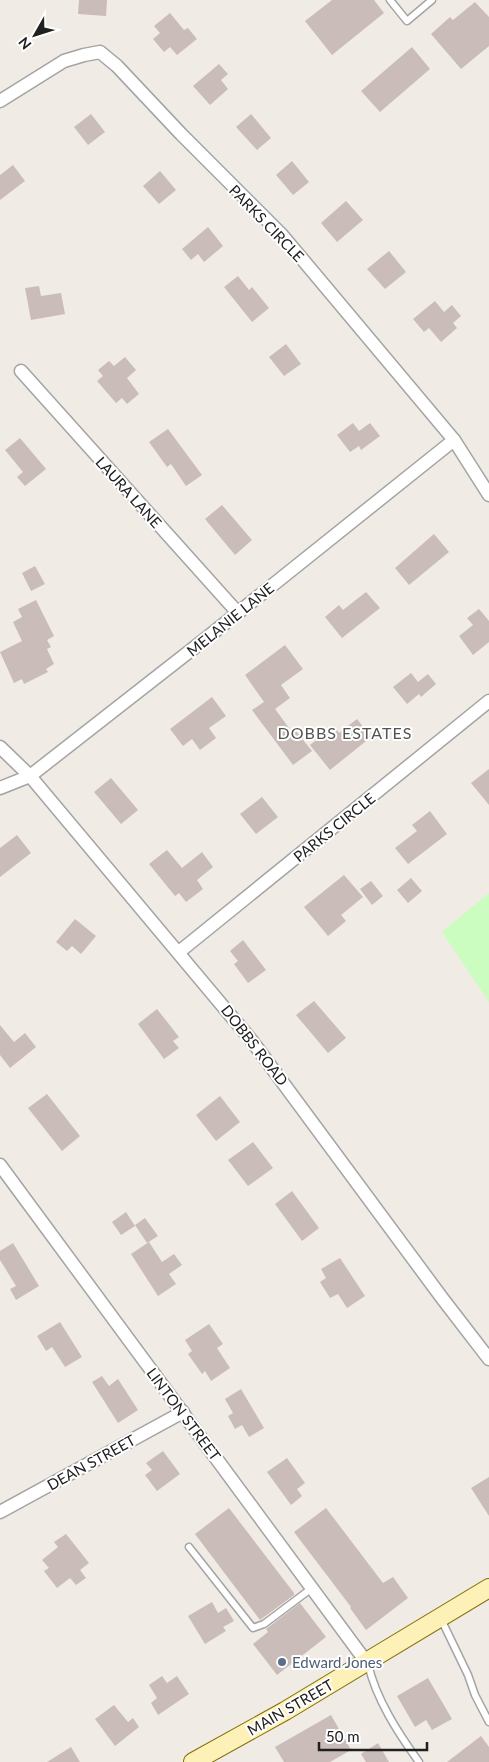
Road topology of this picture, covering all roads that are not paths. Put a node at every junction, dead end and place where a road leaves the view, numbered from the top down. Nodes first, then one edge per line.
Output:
1 (390, 0) edge
2 (432, 0) edge
3 (0, 101) edge
4 (21, 371) dead end
5 (454, 440) junction
6 (489, 495) edge
7 (238, 613) junction
8 (489, 701) edge
9 (0, 747) edge
10 (30, 776) junction
11 (0, 788) edge
12 (179, 952) junction
13 (0, 1165) edge
14 (488, 1357) edge
15 (183, 1412) junction
16 (0, 1512) edge
17 (189, 1547) dead end
18 (312, 1588) junction
19 (489, 1588) edge
20 (440, 1618) junction
21 (368, 1663) junction
22 (489, 1722) edge
23 (193, 1762) edge
24 (419, 1762) edge

1 - 2 lane
3 - 5 street, PARKS CIRCLE
4 - 7 street, LAURA LANE
5 - 6 street, PARKS CIRCLE
5 - 7 street, MELANIE LANE
7 - 10 street, MELANIE LANE
8 - 12 street, PARKS CIRCLE
9 - 10 street, DOBBS ROAD
10 - 11 street, MELANIE LANE
10 - 12 street, DOBBS ROAD
12 - 14 street, DOBBS ROAD
13 - 15 street, LINTON STREET
15 - 16 street, DEAN STREET
15 - 18 street, LINTON STREET
17 - 18 lane
18 - 21 street, LINTON STREET
19 - 20 main road, MAIN STREET
20 - 21 main road, MAIN STREET
20 - 22 lane
21 - 23 main road, MAIN STREET
21 - 24 lane

